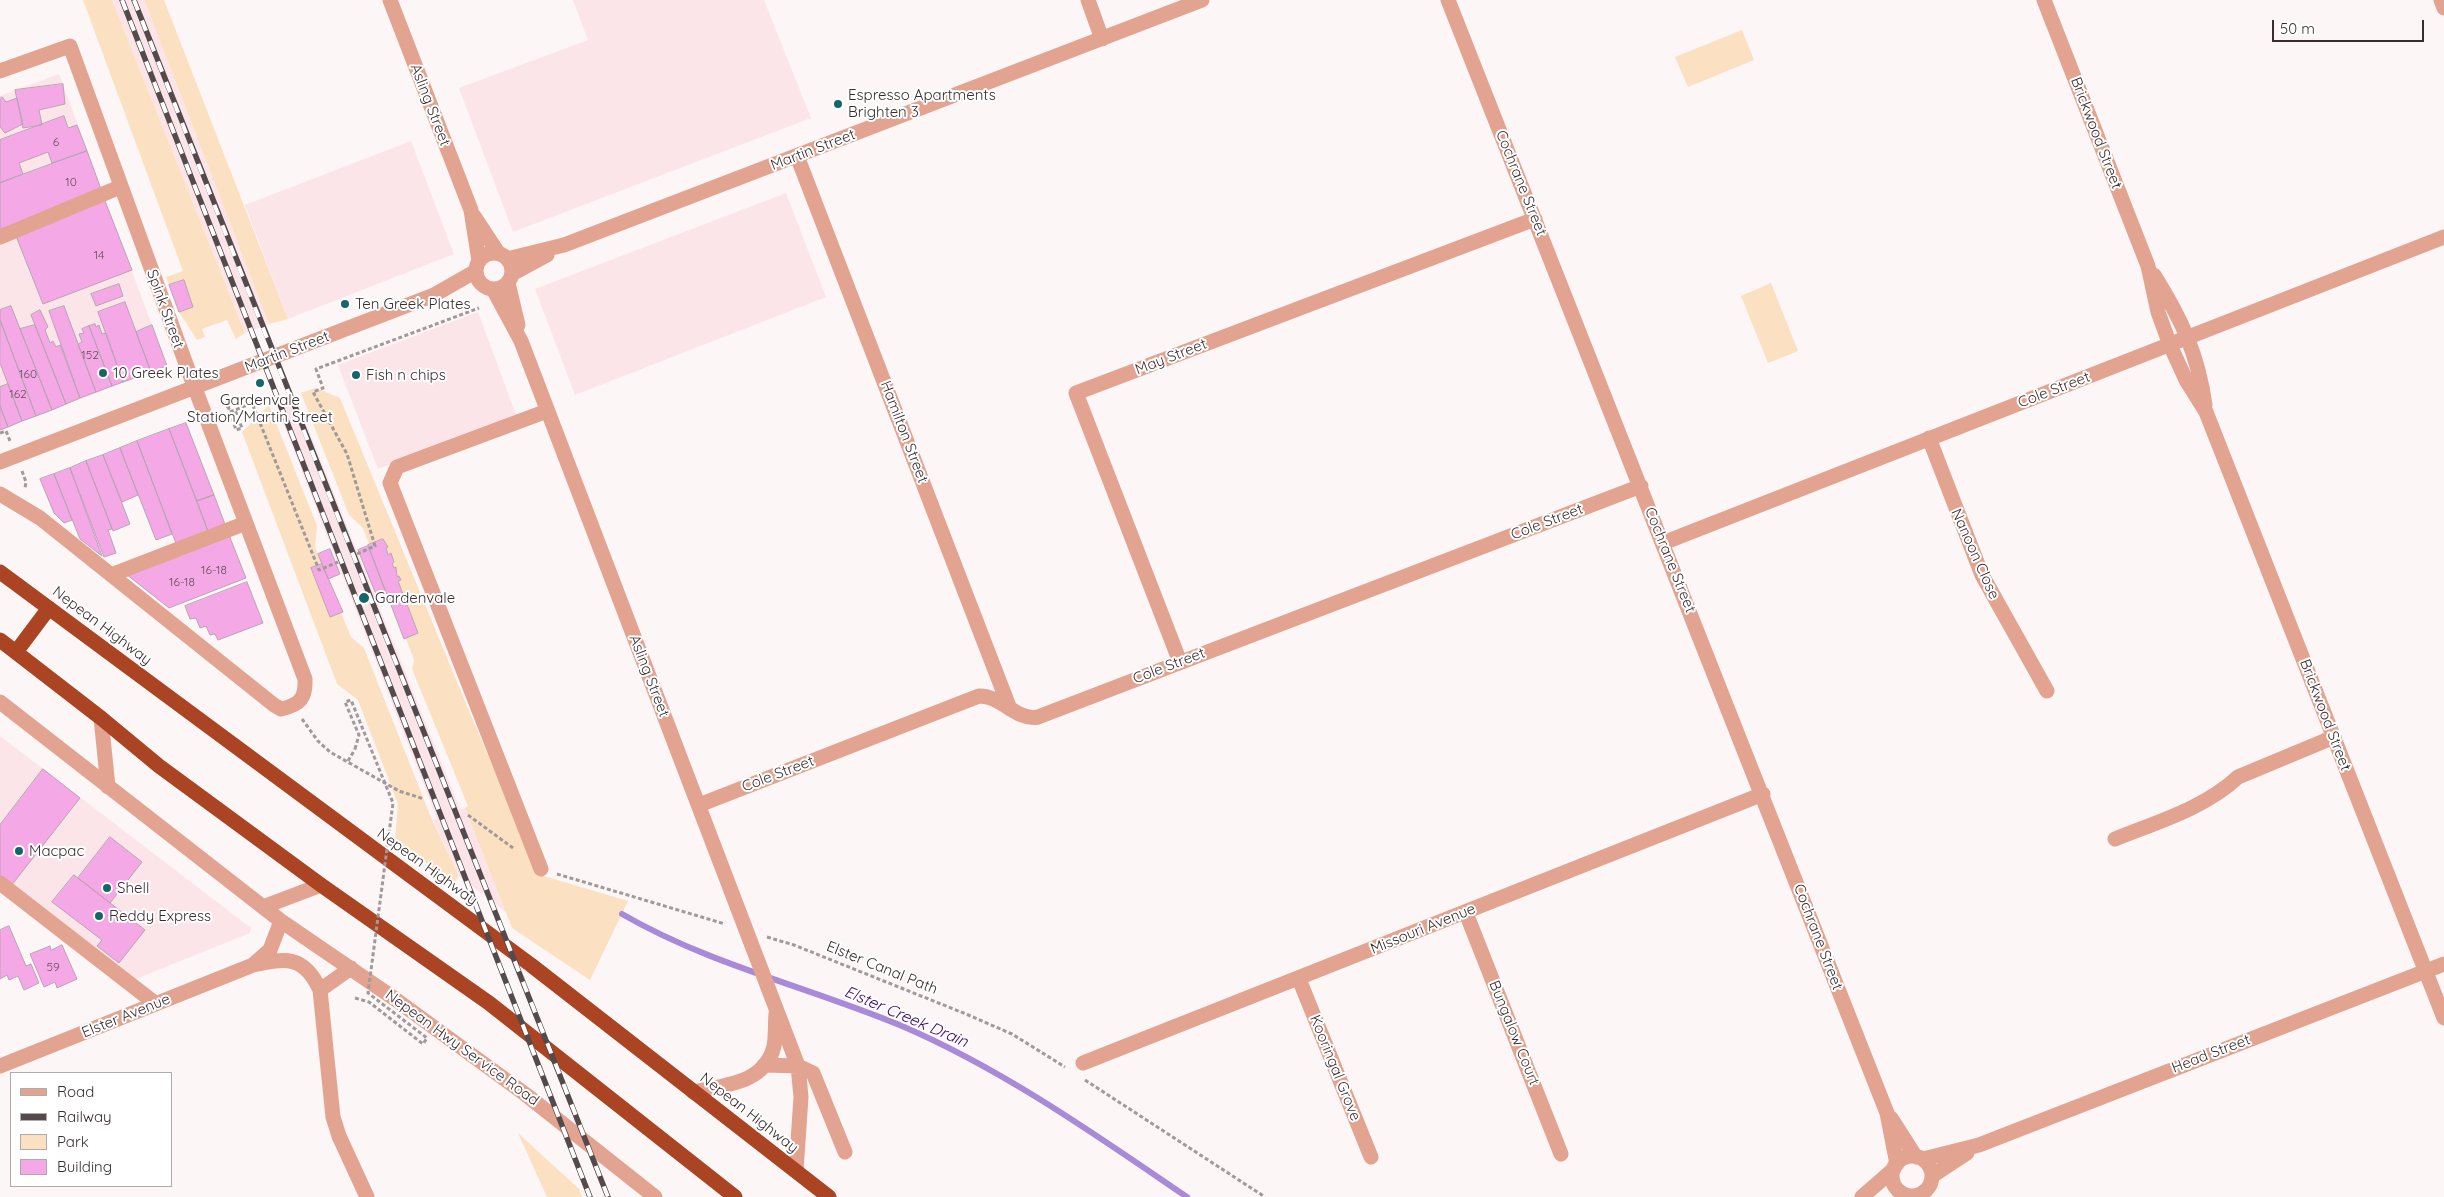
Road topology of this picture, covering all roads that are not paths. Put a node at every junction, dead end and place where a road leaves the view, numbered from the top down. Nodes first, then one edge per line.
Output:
1 (390, 0) edge
2 (1088, 0) edge
3 (1202, 0) edge
4 (2044, 0) edge
5 (2441, 0) edge
6 (1450, 3) edge
7 (2444, 8) edge
8 (1102, 39) junction
9 (0, 71) edge
10 (797, 156) junction
11 (120, 187) junction
12 (471, 210) junction
13 (1535, 219) junction
14 (0, 237) edge
15 (2444, 237) edge
16 (564, 245) junction
17 (503, 256) junction
18 (478, 266) junction
19 (2148, 266) junction
20 (510, 278) junction
21 (488, 287) junction
22 (434, 295) junction
23 (2189, 338) junction
24 (521, 341) junction
25 (2170, 345) junction
26 (194, 388) junction
27 (547, 411) junction
28 (2206, 412) junction
29 (1928, 438) junction
30 (0, 462) edge
31 (1641, 486) junction
32 (0, 494) edge
33 (246, 523) junction
34 (1663, 543) junction
35 (0, 572) edge
36 (111, 575) junction
37 (49, 608) junction
38 (0, 640) edge
39 (16, 652) junction
40 (1180, 662) junction
41 (2047, 691) dead end
42 (0, 702) edge
43 (1010, 709) junction
44 (101, 718) junction
45 (2334, 738) junction
46 (108, 787) junction
47 (1762, 794) junction
48 (699, 805) junction
49 (2115, 839) dead end
50 (541, 869) road end
51 (0, 883) edge
52 (322, 885) junction
53 (263, 907) junction
54 (1466, 912) junction
55 (281, 921) junction
56 (2444, 964) edge
57 (253, 965) junction
58 (351, 968) junction
59 (2426, 971) junction
60 (1299, 979) junction
61 (320, 990) junction
62 (156, 1004) junction
63 (777, 1010) junction
64 (2444, 1018) edge
65 (764, 1065) junction
66 (0, 1066) edge
67 (798, 1066) junction
68 (1082, 1070) road end
69 (693, 1092) junction
70 (1887, 1113) junction
71 (1979, 1145) junction
72 (845, 1152) dead end
73 (1561, 1154) dead end
74 (1371, 1157) dead end
75 (1920, 1158) junction
76 (1895, 1166) junction
77 (796, 1171) junction
78 (1930, 1187) edge
79 (1904, 1196) edge
80 (367, 1197) edge
81 (655, 1197) edge
82 (735, 1197) edge
83 (829, 1197) edge
84 (1862, 1197) edge

1 - 12 street, Asling Street
2 - 8 street
3 - 8 street, Martin Street
4 - 19 street, Brickwood Street
5 - 7 street
6 - 13 street, Cochrane Street
8 - 10 street, Martin Street
9 - 11 street, Spink Street
10 - 16 street, Martin Street
10 - 43 street, Hamilton Street
11 - 14 street
11 - 26 street, Spink Street
12 - 17 street, Asling Street
12 - 18 street, Asling Street
13 - 31 street, Cochrane Street
13 - 40 street, May Street
15 - 23 street, Cole Street
16 - 17 street, Martin Street
16 - 20 street, Martin Street
17 - 18 street
17 - 20 street
18 - 21 street
18 - 22 street, Martin Street
19 - 23 street, Brickwood Street
19 - 25 street, Brickwood Street
20 - 21 street
20 - 24 street, Asling Street
21 - 22 street, Martin Street
21 - 24 street, Asling Street
22 - 26 street, Martin Street
23 - 25 street, Cole Street
23 - 28 street, Brickwood Street
24 - 27 street, Asling Street
25 - 28 street, Brickwood Street
25 - 29 street, Cole Street
26 - 30 street, Martin Street
26 - 33 street, Spink Street
27 - 48 street, Asling Street
27 - 50 street
28 - 45 street, Brickwood Street
29 - 34 street, Cole Street
29 - 41 street, Nanoon Close
31 - 34 street, Cochrane Street
31 - 40 street, Cole Street
32 - 36 street
33 - 36 street
33 - 36 street, Spink Street
34 - 47 street, Cochrane Street
35 - 37 highway, Nepean Highway
37 - 39 highway
37 - 69 highway, Nepean Highway
38 - 39 highway
39 - 44 highway
40 - 43 street, Cole Street
42 - 46 street, Nepean Hwy Service Road
43 - 48 street, Cole Street
44 - 46 street
44 - 52 highway
45 - 49 street
45 - 59 street, Brickwood Street
46 - 53 street, Nepean Hwy Service Road
47 - 54 street, Missouri Avenue
47 - 70 street, Cochrane Street
48 - 63 street, Asling Street
51 - 62 street
52 - 53 street
52 - 82 highway
53 - 55 street, Nepean Hwy Service Road
54 - 60 street, Missouri Avenue
54 - 73 street, Bungalow Court
55 - 57 street, Elster Avenue
55 - 58 street, Nepean Hwy Service Road
56 - 59 street, Head Street
57 - 61 street, Elster Avenue
57 - 62 street, Elster Avenue
58 - 61 street
58 - 81 street, Nepean Hwy Service Road
59 - 64 street, Brickwood Street
59 - 71 street, Head Street
60 - 68 street, Missouri Avenue
60 - 74 street, Kooringal Grove
61 - 80 street
62 - 66 street, Elster Avenue
63 - 65 street, Asling Street
63 - 67 street, Asling Street
65 - 67 street
65 - 69 street, Asling Street
67 - 72 street
67 - 77 street, Asling Street
69 - 77 highway, Nepean Highway
70 - 75 street, Cochrane Street
70 - 76 street, Cochrane Street
71 - 75 street, Head Street
71 - 78 street, Head Street
75 - 76 street
75 - 78 street
76 - 79 street
76 - 84 street
77 - 83 highway, Nepean Highway
78 - 79 street

